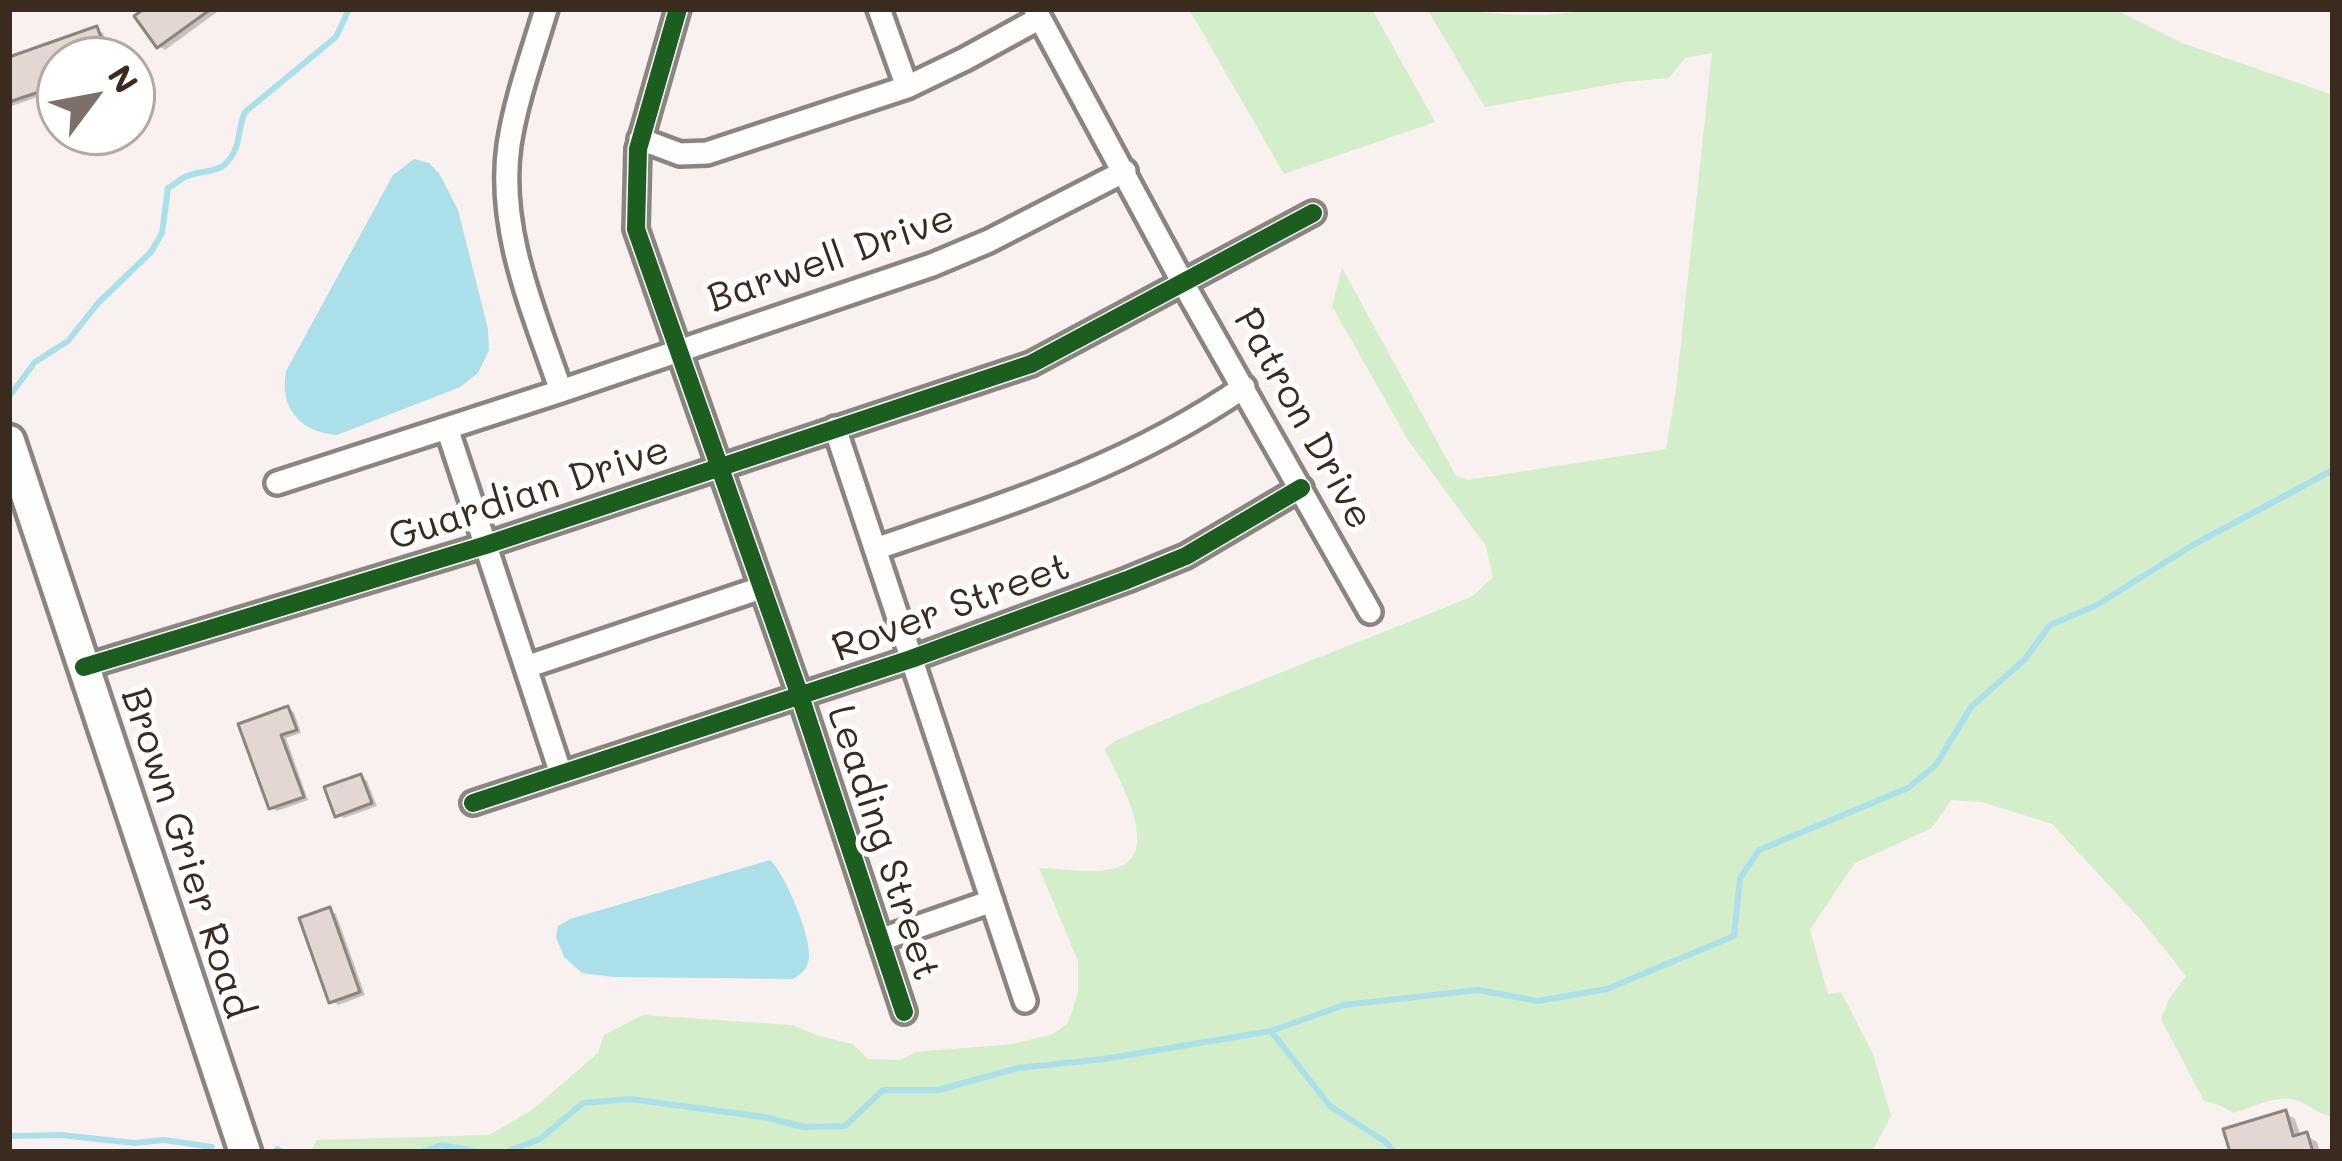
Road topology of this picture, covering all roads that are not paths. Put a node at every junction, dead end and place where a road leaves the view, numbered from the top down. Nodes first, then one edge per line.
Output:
1 (546, 9) edge
2 (678, 9) edge
3 (879, 9) edge
4 (1038, 13) edge
5 (908, 87) junction
6 (640, 139) junction
7 (1125, 171) junction
8 (1313, 213) dead end
9 (1184, 283) junction
10 (678, 349) junction
11 (1244, 387) junction
12 (561, 391) junction
13 (447, 428) junction
14 (835, 428) junction
15 (9, 441) edge
16 (719, 465) junction
17 (278, 483) dead end
18 (1300, 488) junction
19 (487, 545) junction
20 (875, 549) junction
21 (761, 588) junction
22 (1370, 612) dead end
23 (911, 659) junction
24 (84, 667) junction
25 (526, 667) junction
26 (800, 696) junction
27 (561, 774) junction
28 (472, 803) dead end
29 (992, 901) junction
30 (880, 940) junction
31 (1025, 1001) dead end
32 (904, 1012) dead end
33 (245, 1152) edge

1 - 12 street
2 - 6 street, Leading Street
3 - 5 street
4 - 5 street
4 - 7 street, Patron Drive
5 - 6 street
6 - 10 street, Leading Street
7 - 9 street, Patron Drive
7 - 10 street, Barwell Drive
8 - 9 street, Guardian Drive
9 - 11 street, Patron Drive
9 - 14 street, Guardian Drive
10 - 12 street, Barwell Drive
10 - 16 street, Leading Street
11 - 18 street, Patron Drive
11 - 20 street
12 - 13 street, Barwell Drive
13 - 17 street, Barwell Drive
13 - 19 street
14 - 16 street, Guardian Drive
14 - 20 street
15 - 24 main road, Brown Grier Road
16 - 19 street, Guardian Drive
16 - 21 street, Leading Street
18 - 22 street, Patron Drive
18 - 23 street, Rover Street
19 - 24 street, Guardian Drive
19 - 25 street
20 - 23 street
21 - 25 street
21 - 26 street, Leading Street
23 - 26 street, Rover Street
23 - 29 street
24 - 33 main road, Brown Grier Road
25 - 27 street
26 - 27 street, Rover Street
26 - 30 street, Leading Street
27 - 28 street, Rover Street
29 - 30 street
29 - 31 street
30 - 32 street, Leading Street

